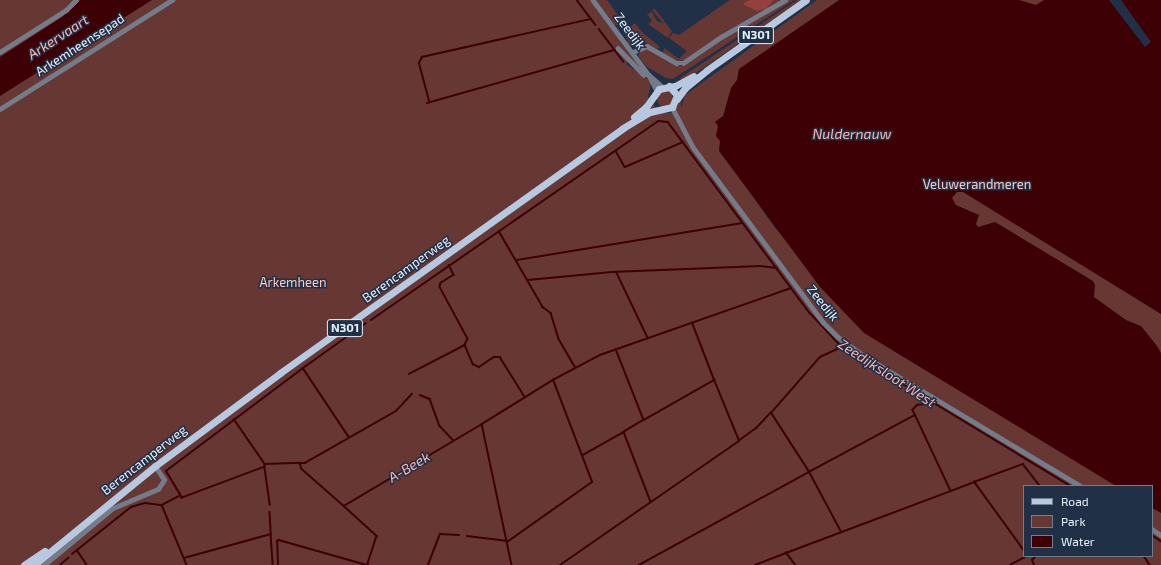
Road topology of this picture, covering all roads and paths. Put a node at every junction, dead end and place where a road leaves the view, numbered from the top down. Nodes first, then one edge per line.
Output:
1 (76, 0) edge
2 (172, 0) edge
3 (593, 0) edge
4 (785, 0) edge
5 (806, 0) edge
6 (618, 48) dead end
7 (0, 52) edge
8 (632, 52) junction
9 (707, 70) junction
10 (649, 75) junction
11 (660, 90) junction
12 (677, 99) junction
13 (672, 107) junction
14 (0, 109) edge
15 (660, 110) junction
16 (623, 128) junction
17 (155, 466) junction
18 (1078, 485) edge
19 (71, 533) junction
20 (24, 565) edge
21 (34, 565) edge
22 (44, 565) edge

1 - 7 street
2 - 14 street, Arkemheensepad
3 - 8 street, Zeedijk
4 - 8 street
5 - 9 main road, N301
6 - 10 street, Zeedijk
8 - 10 street, Zeedijk
9 - 11 main road, N301
9 - 12 main road, N301
10 - 11 street, Zeedijk
11 - 12 main road
11 - 15 main road
11 - 16 main road, Berencamperweg / N301
12 - 13 main road
13 - 15 main road, Berencamperweg
13 - 18 street, Zeedijk
15 - 16 main road, Berencamperweg / N301
16 - 17 main road, Berencamperweg / N301
17 - 19 main road, Berencamperweg / N301
17 - 22 street
19 - 20 main road, Berencamperweg / N301
19 - 21 main road, Berencamperweg / N301

